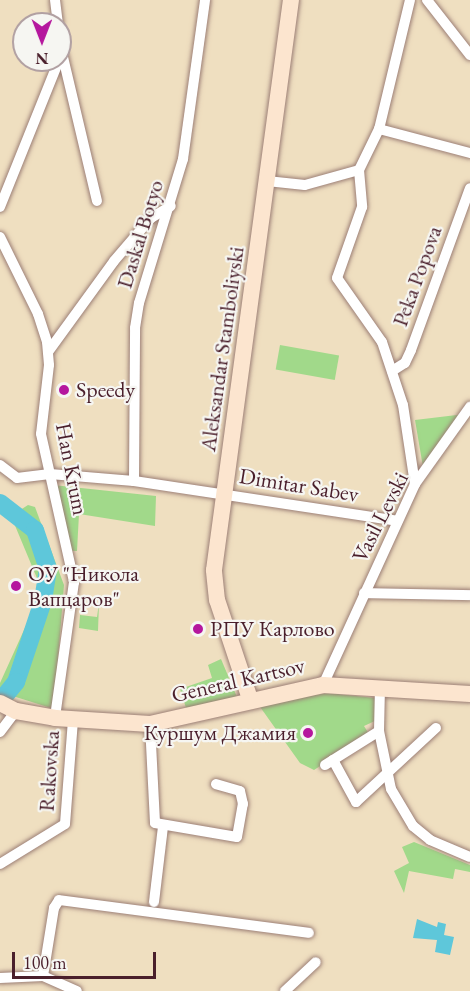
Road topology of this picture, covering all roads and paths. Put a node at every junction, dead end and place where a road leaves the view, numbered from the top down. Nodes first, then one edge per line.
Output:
1 (205, 0) edge
2 (291, 0) edge
3 (410, 0) edge
4 (427, 0) edge
5 (470, 55) edge
6 (54, 72) edge
7 (64, 72) edge
8 (379, 129) junction
9 (470, 153) edge
10 (359, 170) junction
11 (267, 181) junction
12 (470, 188) edge
13 (97, 201) dead end
14 (171, 206) junction
15 (0, 207) edge
16 (0, 237) edge
17 (48, 352) junction
18 (392, 371) junction
19 (470, 407) edge
20 (0, 465) edge
21 (50, 474) junction
22 (134, 481) junction
23 (415, 484) junction
24 (225, 493) junction
25 (397, 521) junction
26 (364, 593) junction
27 (470, 595) edge
28 (323, 685) junction
29 (380, 687) junction
30 (470, 694) edge
31 (250, 699) junction
32 (0, 703) edge
33 (16, 711) junction
34 (55, 718) junction
35 (73, 719) junction
36 (150, 724) junction
37 (436, 728) dead end
38 (379, 731) junction
39 (0, 732) edge
40 (388, 776) junction
41 (216, 784) dead end
42 (163, 826) junction
43 (470, 857) edge
44 (0, 864) edge
45 (154, 902) dead end
46 (309, 933) dead end
47 (316, 962) dead end
48 (43, 976) junction
49 (0, 978) edge
50 (77, 991) edge
51 (285, 991) edge

1 - 14 street, Daskal Botyo
2 - 11 street, Aleksandar Stamboliyski
3 - 8 street
4 - 5 street
6 - 15 street
7 - 13 street
8 - 9 street
8 - 10 street
10 - 11 street
10 - 18 street
11 - 24 street, Aleksandar Stamboliyski
12 - 18 street, Peka Popova
14 - 17 street
14 - 22 street, Daskal Botyo
16 - 17 street, Han Krum
17 - 21 street, Han Krum
18 - 23 street
19 - 23 street, Vasil Levski
20 - 21 street, Dimitar Sabev
21 - 22 street, Dimitar Sabev
21 - 34 street, Han Krum
22 - 24 street, Dimitar Sabev
23 - 25 street, Vasil Levski
24 - 25 street, Dimitar Sabev
24 - 31 street, Aleksandar Stamboliyski
25 - 26 street, Vasil Levski
26 - 27 street
26 - 28 street, Vasil Levski
28 - 29 street, General Kartsov
28 - 31 street, General Kartsov
29 - 30 street, General Kartsov
29 - 38 street
31 - 36 street, General Kartsov
32 - 33 street, General Kartsov
33 - 34 street, General Kartsov
33 - 39 street
34 - 35 street, General Kartsov
35 - 36 street, General Kartsov
35 - 44 street, Rakovska
36 - 42 street
37 - 40 street
38 - 40 street
38 - 40 street
40 - 43 street
41 - 42 street
42 - 45 street
46 - 48 street
47 - 51 street
48 - 49 street
48 - 50 street

